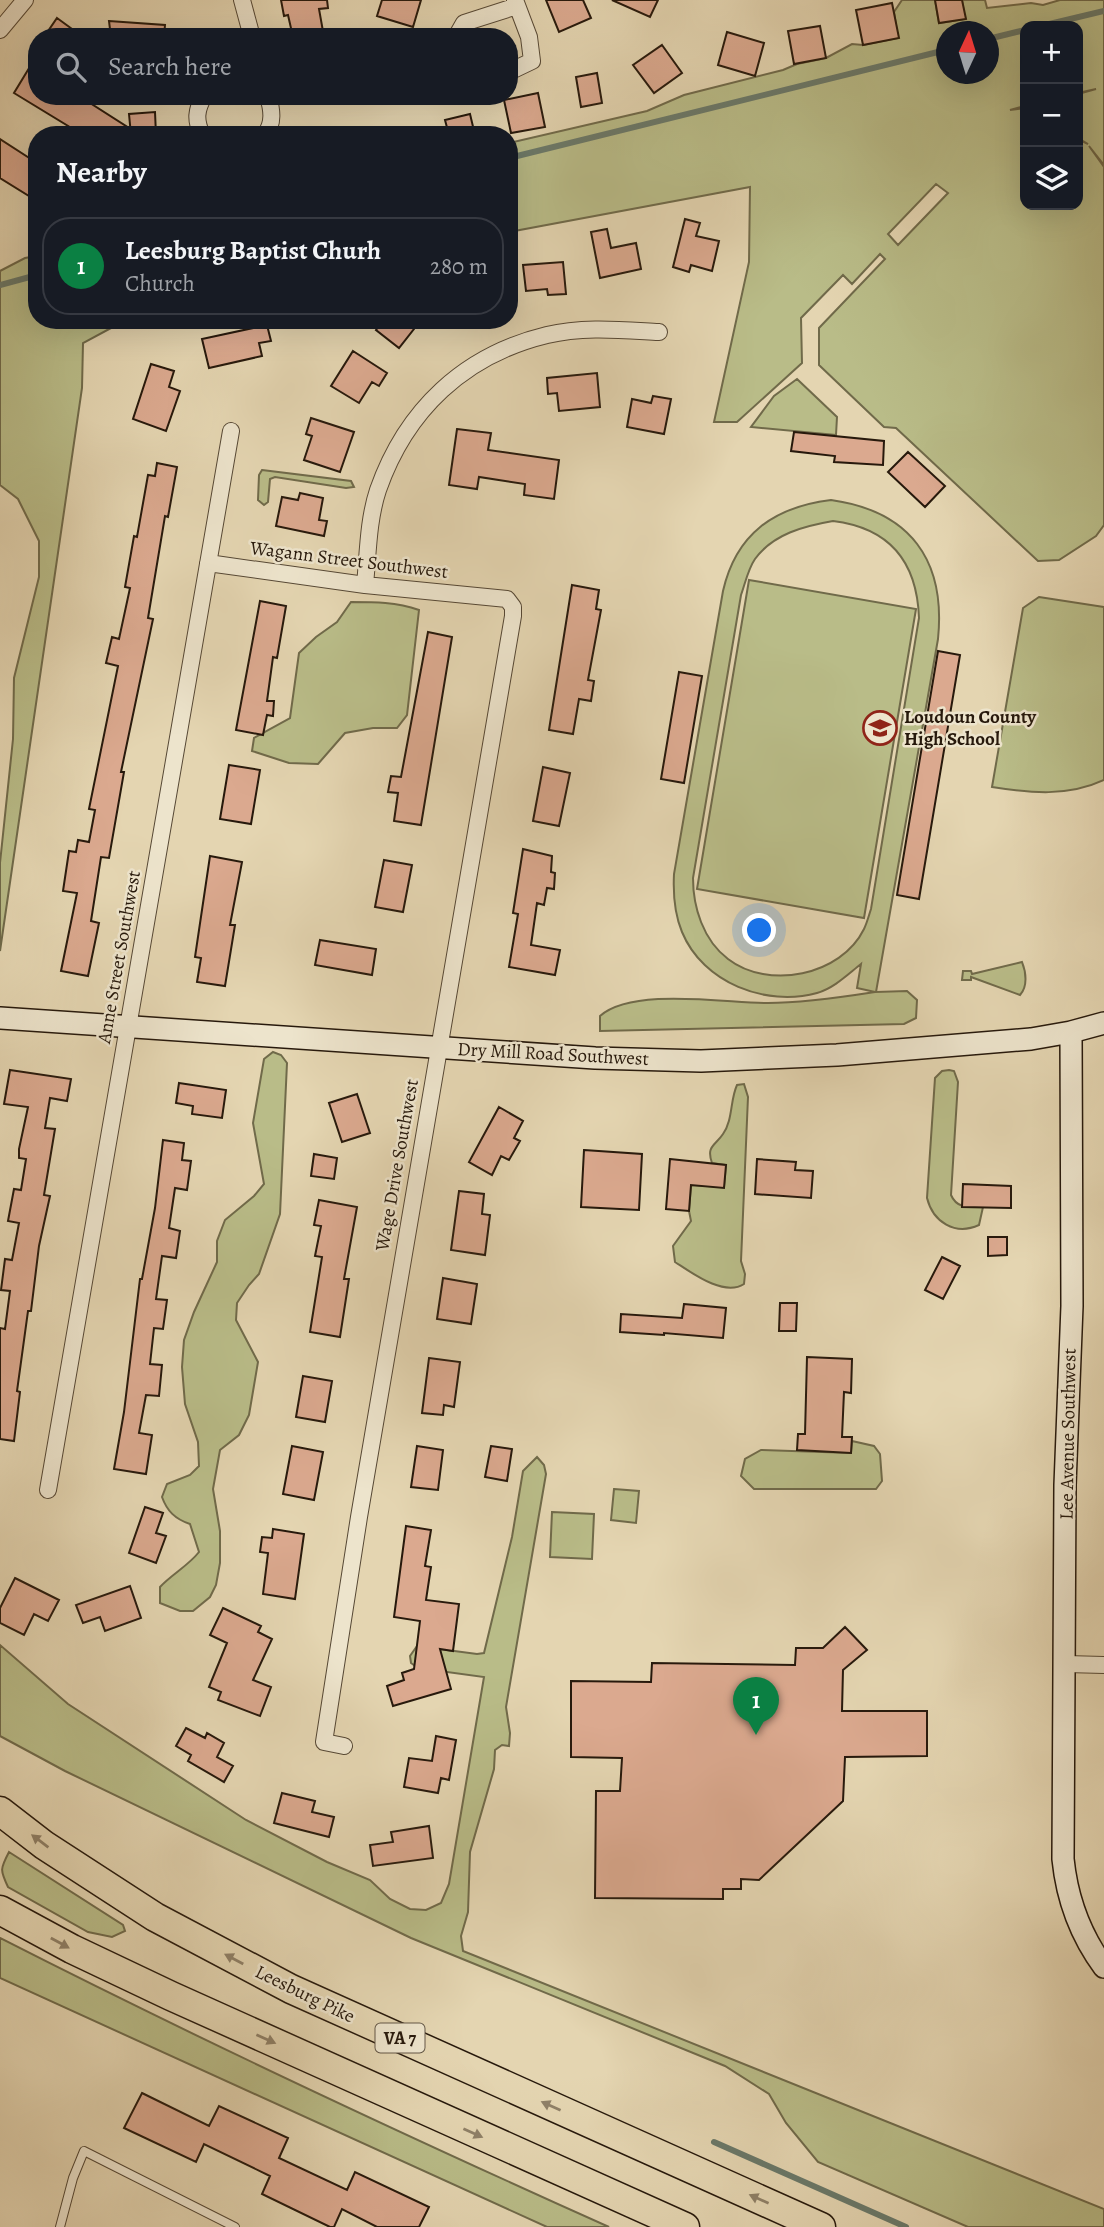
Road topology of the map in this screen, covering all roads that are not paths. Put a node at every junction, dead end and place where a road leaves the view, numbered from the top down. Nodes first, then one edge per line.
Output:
1 (25, 0) edge
2 (242, 0) edge
3 (516, 3) edge
4 (250, 28) edge
5 (461, 28) edge
6 (0, 30) edge
7 (518, 68) edge
8 (200, 105) edge
9 (271, 105) edge
10 (198, 126) edge
11 (271, 126) edge
12 (659, 332) dead end
13 (231, 432) dead end
14 (208, 563) junction
15 (365, 585) junction
16 (486, 596) joint
17 (0, 1018) edge
18 (1104, 1023) edge
19 (128, 1028) junction
20 (1071, 1032) junction
21 (439, 1048) junction
22 (48, 1490) dead end
23 (1066, 1664) junction
24 (1104, 1665) edge
25 (344, 1746) dead end
26 (0, 1811) edge
27 (0, 1910) edge
28 (1104, 1967) edge
29 (60, 2227) edge
30 (235, 2227) edge
31 (685, 2227) edge
32 (821, 2227) edge

1 - 6 street
2 - 4 street
3 - 5 street
3 - 7 street
8 - 10 street
9 - 11 street
12 - 15 street
13 - 14 street, Anne Street Southwest
14 - 15 street, Wagann Street Southwest
14 - 19 street, Anne Street Southwest
15 - 16 street, Wagann Street Southwest
16 - 21 street, Wage Drive Southwest
17 - 19 street, Dry Mill Road Southwest
18 - 20 street, Dry Mill Road Southwest
19 - 21 street, Dry Mill Road Southwest
19 - 22 street, Anne Street Southwest
20 - 21 street, Dry Mill Road Southwest
20 - 23 street, Lee Avenue Southwest
21 - 25 street, Wage Drive Southwest
23 - 24 street
23 - 28 street, Lee Avenue Southwest
32 -> 26 highway, Leesburg Pike / VA 7
27 -> 31 highway
29 - 30 lane

